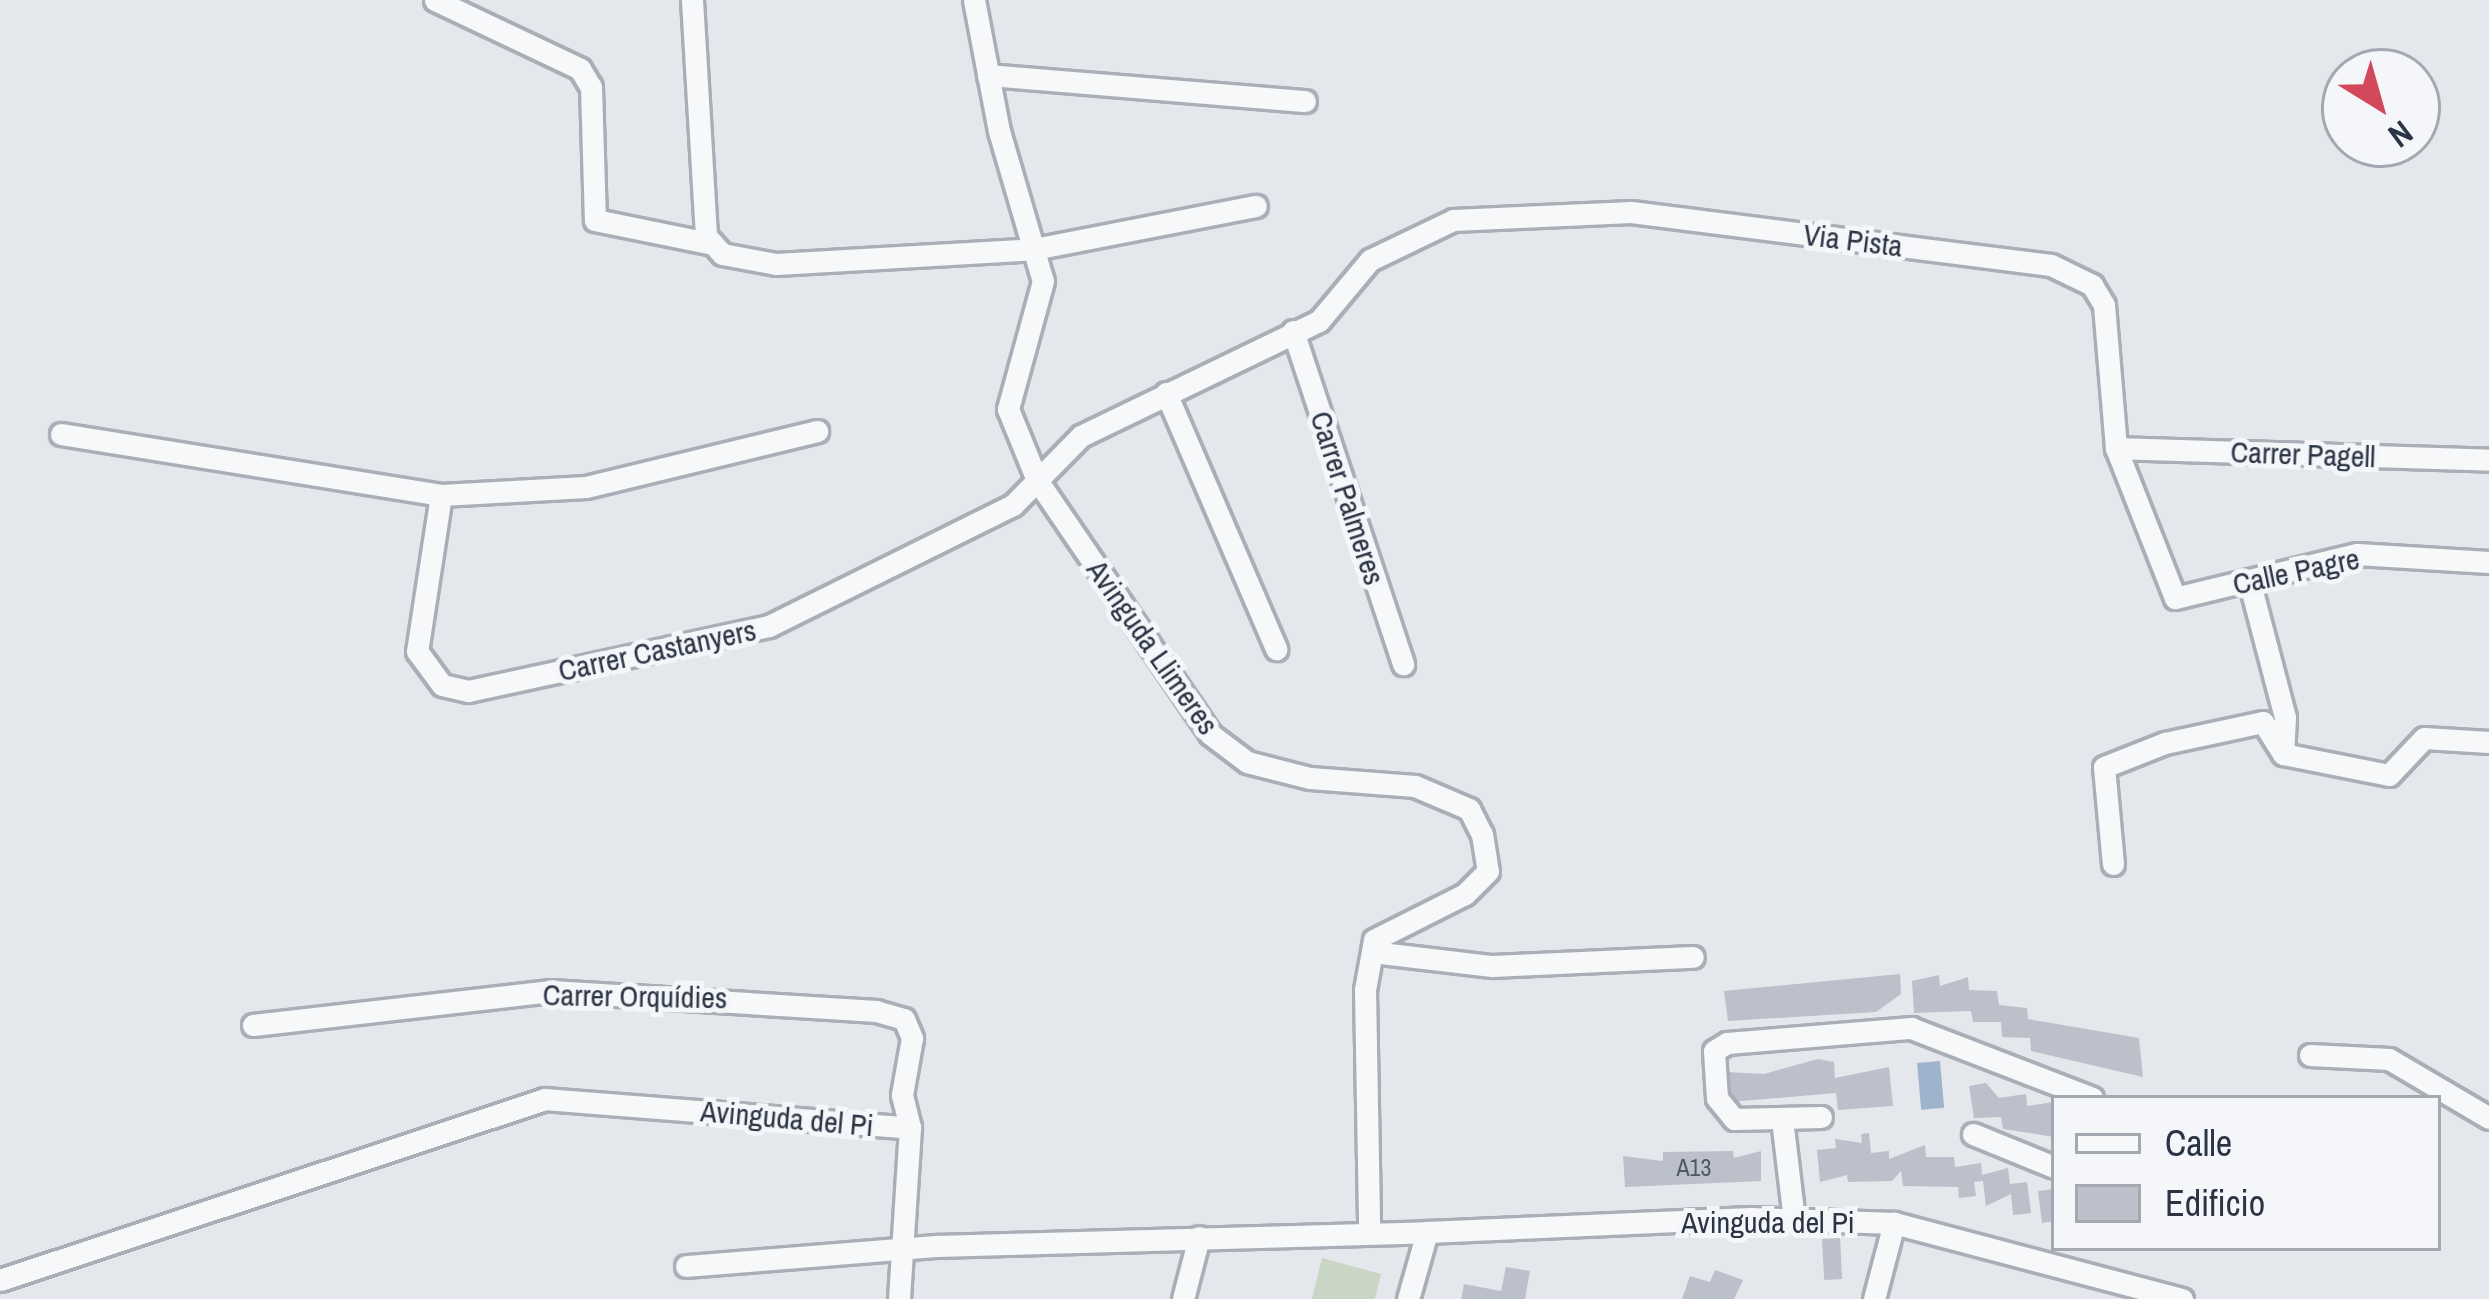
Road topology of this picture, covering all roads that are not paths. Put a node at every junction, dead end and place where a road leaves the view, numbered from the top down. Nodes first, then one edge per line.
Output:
1 (435, 0) edge
2 (692, 0) edge
3 (974, 0) edge
4 (988, 75) junction
5 (1305, 101) dead end
6 (1256, 206) dead end
7 (713, 244) junction
8 (1034, 248) junction
9 (1293, 331) junction
10 (1166, 394) junction
11 (817, 431) dead end
12 (61, 434) dead end
13 (2116, 448) junction
14 (2489, 460) edge
15 (1037, 480) junction
16 (442, 495) junction
17 (2489, 562) edge
18 (2248, 580) junction
19 (2175, 598) joint
20 (1276, 649) dead end
21 (1403, 664) dead end
22 (2489, 742) edge
23 (2283, 754) junction
24 (2113, 863) dead end
25 (1372, 952) junction
26 (1693, 957) dead end
27 (254, 1025) dead end
28 (2310, 1055) dead end
29 (2084, 1095) edge
30 (1821, 1118) dead end
31 (2489, 1118) edge
32 (1782, 1119) junction
33 (910, 1128) junction
34 (1973, 1134) dead end
35 (2051, 1166) edge
36 (1793, 1219) junction
37 (1894, 1223) junction
38 (1369, 1231) junction
39 (1427, 1232) junction
40 (1199, 1237) junction
41 (903, 1249) junction
42 (2104, 1251) edge
43 (686, 1266) dead end
44 (2097, 1273) junction
45 (0, 1280) edge
46 (898, 1299) edge
47 (1183, 1299) edge
48 (1408, 1299) edge
49 (1874, 1299) edge
50 (2182, 1299) edge

1 - 7 street
2 - 7 street
3 - 4 street, Avinguda Llimeres
4 - 5 street
4 - 8 street, Avinguda Llimeres
6 - 8 street
7 - 8 street
8 - 15 street, Avinguda Llimeres
9 - 10 street
9 - 13 street, Via Pista
9 - 21 street, Carrer Palmeres
10 - 15 street
10 - 20 street
11 - 16 street
12 - 16 street
13 - 14 street, Carrer Pagell
13 - 19 street, Via Pista
15 - 16 street, Carrer Castanyers
15 - 25 street, Avinguda Llimeres
17 - 18 street, Calle Pagre
18 - 19 street, Calle Pagre
18 - 23 street
22 - 23 street
23 - 24 street
25 - 26 street
25 - 38 street
27 - 33 street, Carrer Orquídies
28 - 31 street
29 - 32 street
30 - 32 street
32 - 36 street
33 - 41 street, Avinguda del Pi
33 - 45 street, Avinguda del Pi
34 - 35 street
36 - 37 street, Avinguda del Pi
36 - 39 street, Avinguda del Pi
37 - 44 street, Avinguda del Pi
37 - 49 street, Avinguda del Pi
38 - 39 street, Avinguda del Pi
38 - 40 street
39 - 48 street
40 - 41 street
40 - 47 street
41 - 43 street
41 - 46 street, Avinguda del Pi
42 - 44 street
44 - 50 street, Avinguda del Pi

